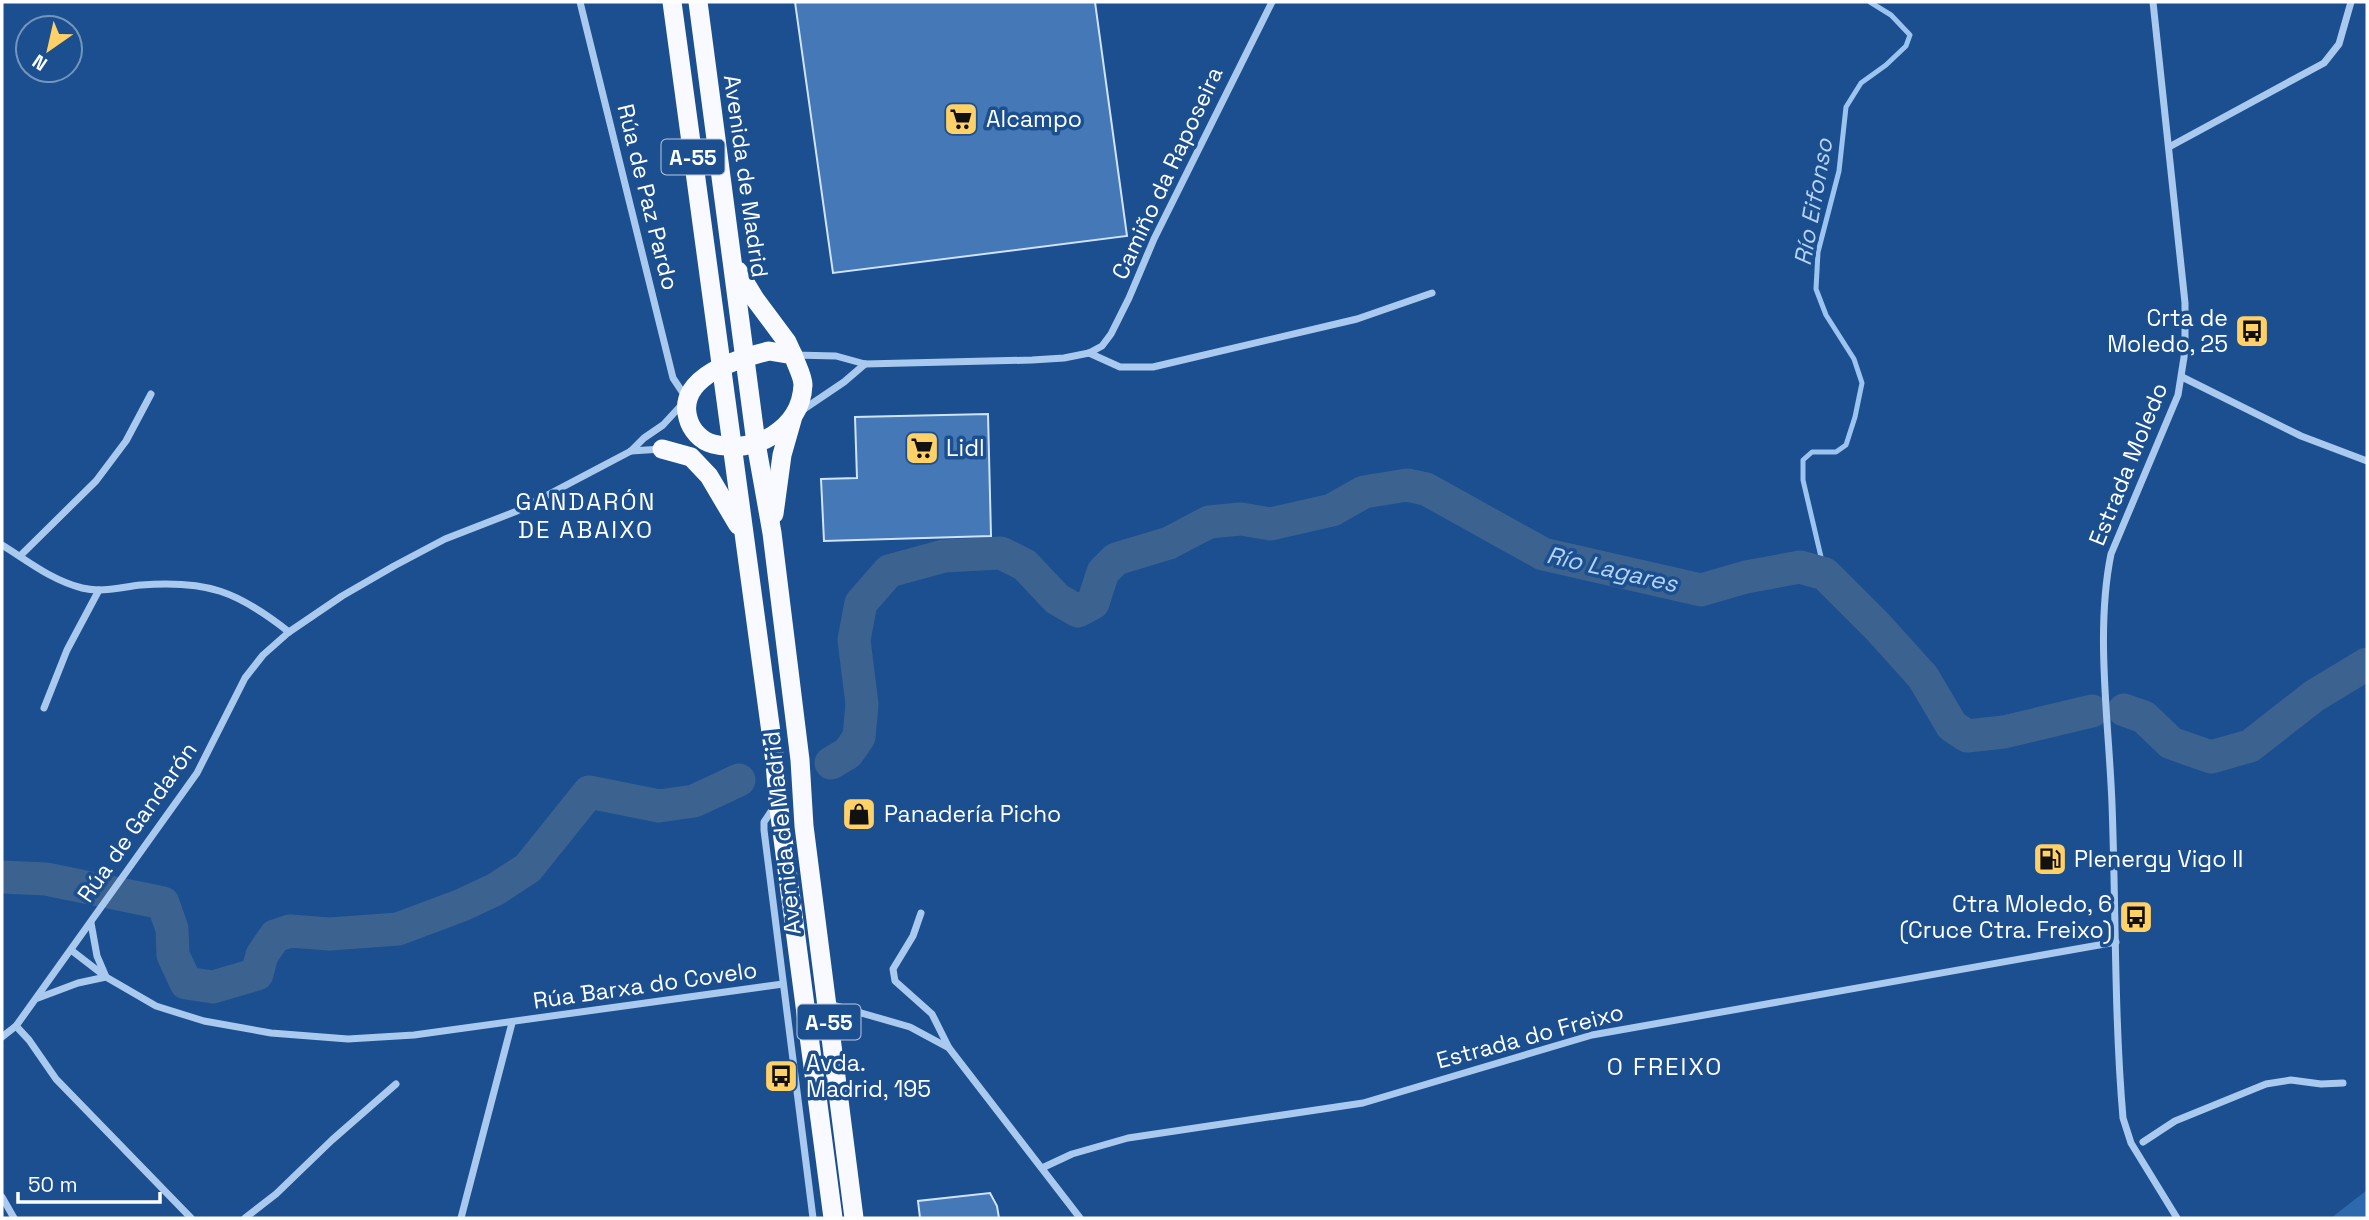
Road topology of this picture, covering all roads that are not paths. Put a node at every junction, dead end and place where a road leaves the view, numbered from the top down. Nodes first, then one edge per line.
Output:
1 (580, 2) edge
2 (672, 2) edge
3 (698, 2) edge
4 (1272, 2) edge
5 (2152, 2) edge
6 (2351, 2) edge
7 (2169, 147) junction
8 (732, 260) junction
9 (1432, 293) dead end
10 (713, 313) junction
11 (1089, 353) junction
12 (793, 355) junction
13 (746, 356) junction
14 (864, 364) junction
15 (720, 367) junction
16 (2182, 377) junction
17 (691, 393) junction
18 (151, 394) dead end
19 (793, 417) junction
20 (693, 438) junction
21 (756, 443) junction
22 (731, 447) junction
23 (662, 449) junction
24 (631, 451) junction
25 (2367, 461) edge
26 (709, 476) junction
27 (772, 533) junction
28 (744, 535) junction
29 (2, 545) edge
30 (20, 556) junction
31 (99, 590) junction
32 (289, 632) junction
33 (44, 708) dead end
34 (778, 801) junction
35 (921, 914) dead end
36 (91, 922) junction
37 (2116, 942) junction
38 (71, 950) junction
39 (106, 977) junction
40 (783, 985) junction
41 (36, 999) junction
42 (827, 1003) junction
43 (512, 1023) junction
44 (16, 1026) junction
45 (2, 1037) edge
46 (949, 1048) junction
47 (2343, 1083) dead end
48 (396, 1084) dead end
49 (2143, 1142) dead end
50 (1042, 1168) junction
51 (2, 1197) edge
52 (14, 1218) edge
53 (191, 1218) edge
54 (245, 1218) edge
55 (461, 1218) edge
56 (813, 1218) edge
57 (833, 1218) edge
58 (854, 1218) edge
59 (1080, 1218) edge
60 (2177, 1218) edge

1 - 17 street, Rúa de Paz Pardo
2 - 10 highway, A-55
3 - 8 highway, Avenida de Madrid / A-55
4 - 11 street, Camiño da Raposeira
5 - 7 street, Estrada Moledo
6 - 7 street
7 - 16 street, Estrada Moledo
8 - 12 highway
8 - 13 highway, Avenida de Madrid / A-55
9 - 11 street
10 - 15 highway, A-55
10 - 17 highway
11 - 14 street
12 - 13 highway
12 - 14 street
12 - 19 highway
13 - 15 highway
13 - 21 highway, A-55
14 - 19 street
15 - 17 highway
15 - 22 highway, A-55
16 - 25 street
16 - 37 street, Estrada Moledo
17 - 20 highway
17 - 24 street, Rúa de Gandarón
18 - 30 street
19 - 21 highway
19 - 27 highway
20 - 22 highway
20 - 23 street, Rúa de Gandarón
20 - 26 highway
21 - 22 highway
21 - 27 highway, Avenida de Madrid / A-55
22 - 28 highway, Avenida de Madrid / A-55
23 - 24 street, Rúa de Gandarón
23 - 26 highway
24 - 32 street, Rúa de Gandarón
26 - 28 highway
27 - 42 highway, Avenida de Madrid / A-55
28 - 34 highway, Avenida de Madrid / A-55
29 - 30 street
30 - 31 street
31 - 32 street
31 - 33 street
32 - 36 street, Rúa de Gandarón
34 - 40 street
34 - 57 highway, Avenida de Madrid / A-55
35 - 46 street
36 - 38 street, Rúa de Gandarón
36 - 39 street
37 - 50 street, Estrada do Freixo
37 - 60 street, Estrada Moledo
38 - 39 street, Rúa Barxa do Covelo
38 - 41 street, Rúa de Gandarón
39 - 41 street
39 - 43 street, Rúa Barxa do Covelo
40 - 43 street, Rúa Barxa do Covelo
40 - 56 street
41 - 44 street, Rúa de Gandarón
42 - 46 street
42 - 58 highway, Avenida de Madrid / A-55
43 - 55 street, Rúa Barxa do Covelo
44 - 45 street, Rúa de Gandarón
44 - 53 street
46 - 50 street
47 - 49 street
48 - 54 street
50 - 59 street
51 - 52 street

